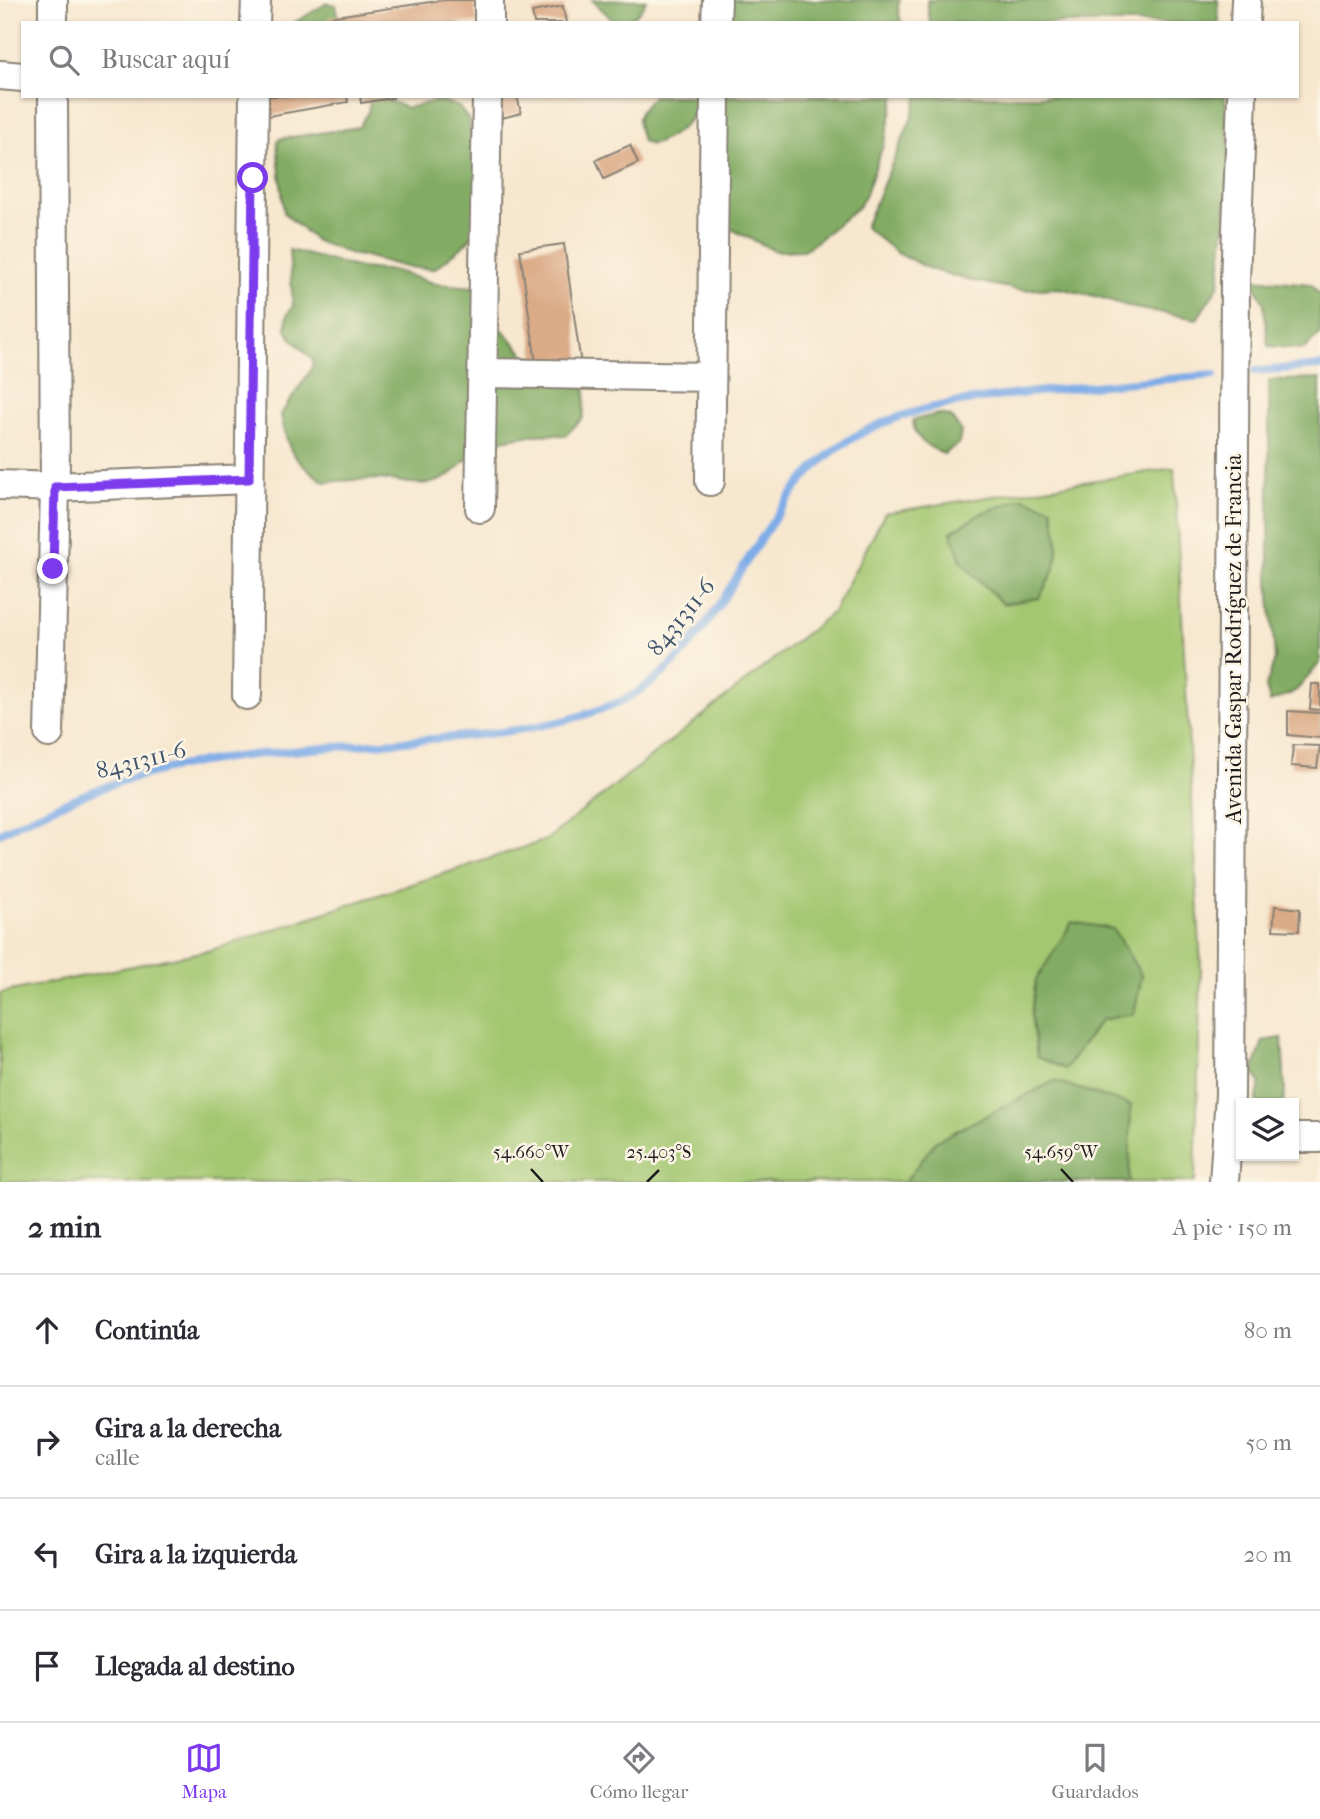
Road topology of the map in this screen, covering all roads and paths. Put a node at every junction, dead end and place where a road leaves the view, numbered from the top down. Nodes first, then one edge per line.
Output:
1 (53, 0) edge
2 (256, 0) edge
3 (489, 0) edge
4 (717, 0) edge
5 (1246, 0) edge
6 (53, 21) edge
7 (256, 21) edge
8 (489, 21) edge
9 (716, 21) edge
10 (1245, 21) edge
11 (0, 75) edge
12 (21, 77) edge
13 (53, 98) edge
14 (254, 98) edge
15 (487, 98) edge
16 (715, 98) edge
17 (1242, 98) edge
18 (483, 373) junction
19 (711, 377) junction
20 (249, 479) junction
21 (710, 481) dead end
22 (0, 485) edge
23 (55, 487) junction
24 (480, 508) dead end
25 (247, 695) dead end
26 (49, 733) dead end
27 (1234, 1137) edge
28 (1299, 1138) edge
29 (1320, 1138) edge
30 (1224, 1182) edge

1 - 6 street
2 - 7 street
3 - 8 street
4 - 9 street
5 - 10 street
11 - 12 street
13 - 23 street
14 - 20 street
15 - 18 street
16 - 19 street
17 - 27 street, Avenida Gaspar Rodríguez de Francia
18 - 19 street
18 - 24 street
19 - 21 street
20 - 23 street
20 - 25 street
22 - 23 street
23 - 26 street
27 - 30 street, Avenida Gaspar Rodríguez de Francia
28 - 29 street

